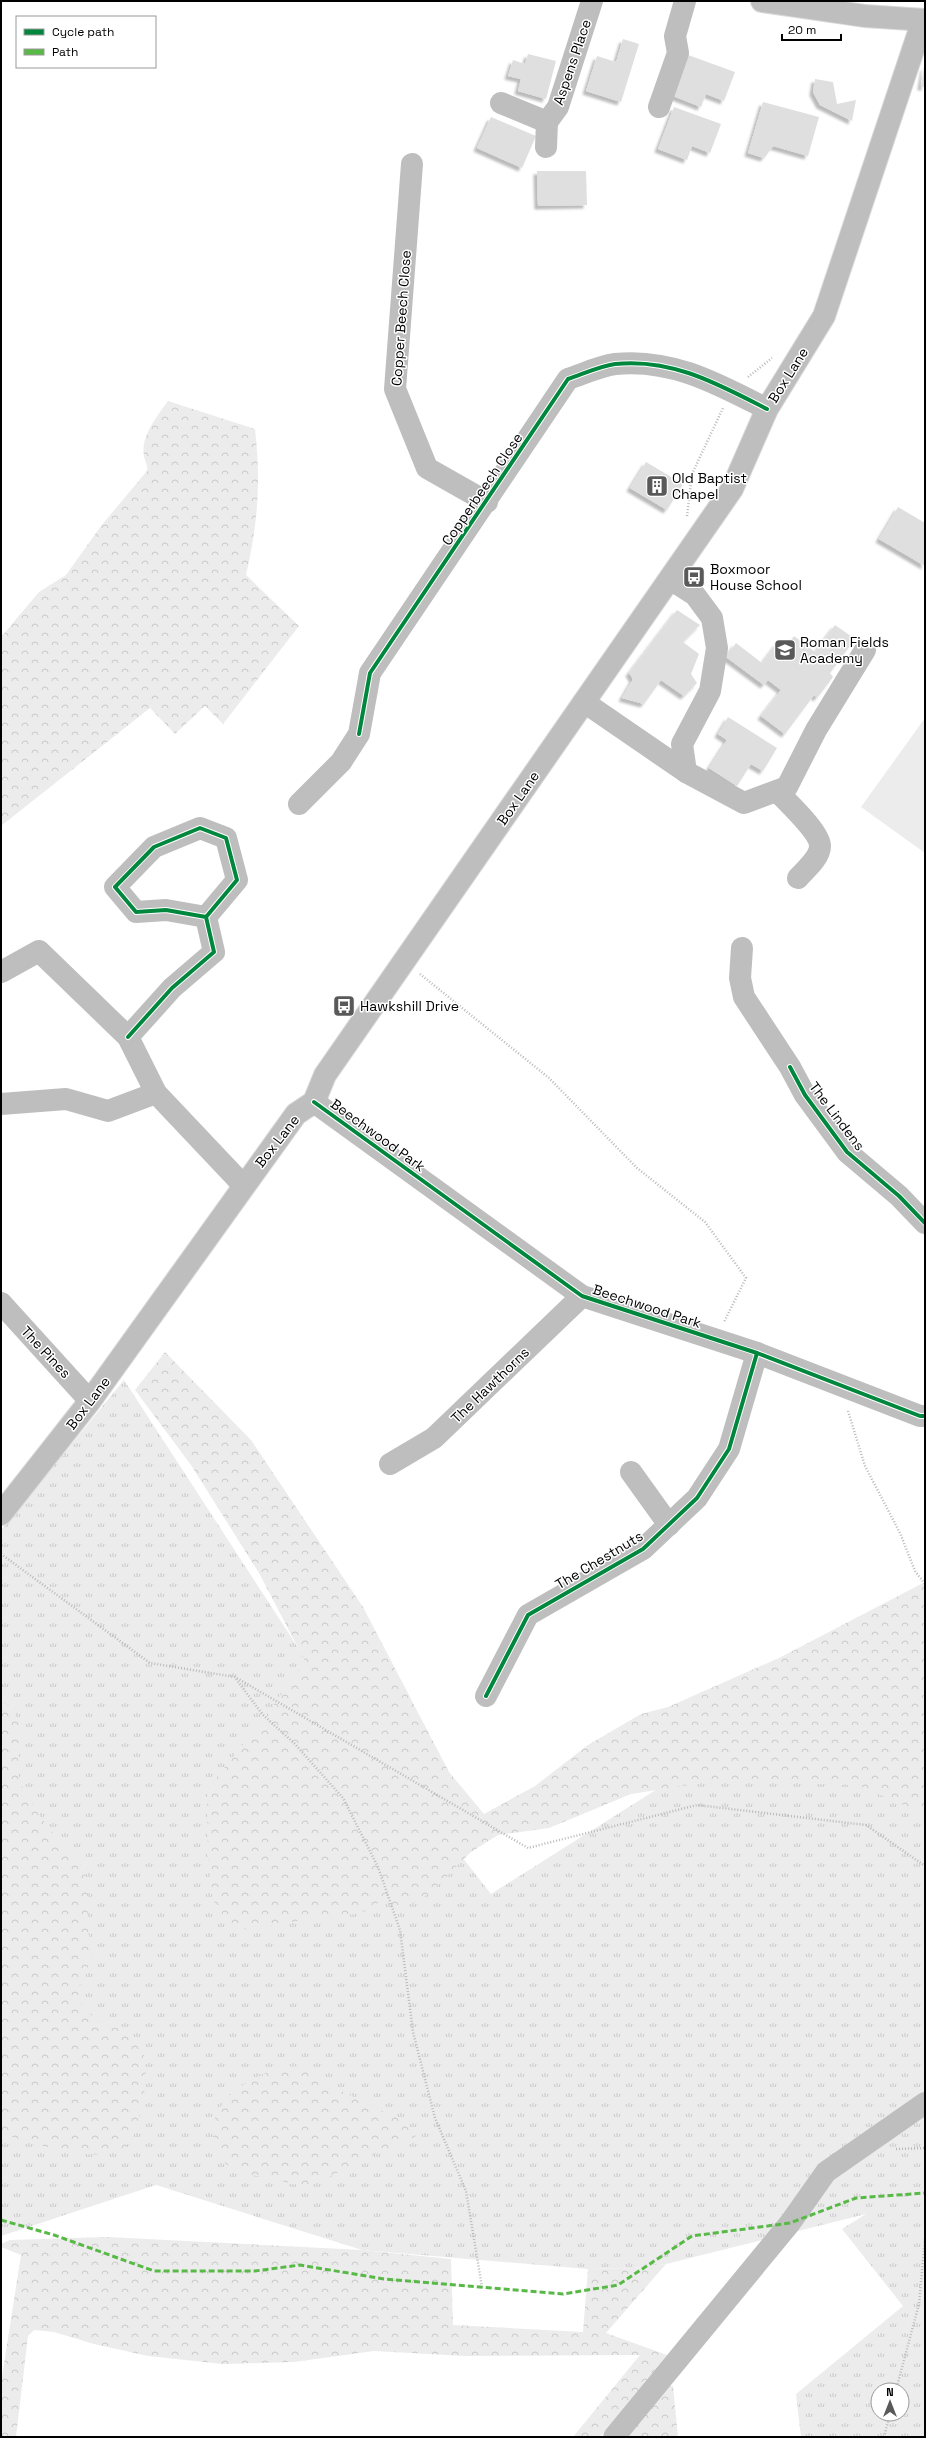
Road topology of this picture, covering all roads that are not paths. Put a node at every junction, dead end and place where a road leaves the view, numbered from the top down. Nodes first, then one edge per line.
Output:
1 (592, 1) edge
2 (685, 1) edge
3 (762, 1) edge
4 (924, 16) edge
5 (501, 103) dead end
6 (659, 107) dead end
7 (547, 122) junction
8 (546, 147) dead end
9 (412, 164) dead end
10 (767, 409) junction
11 (487, 502) junction
12 (670, 579) junction
13 (865, 650) dead end
14 (584, 702) junction
15 (686, 772) junction
16 (777, 791) junction
17 (299, 804) dead end
18 (798, 878) dead end
19 (206, 916) junction
20 (742, 948) dead end
21 (1, 972) edge
22 (128, 1037) junction
23 (156, 1093) junction
24 (314, 1102) junction
25 (1, 1104) edge
26 (243, 1185) junction
27 (925, 1223) edge
28 (582, 1296) junction
29 (1, 1304) edge
30 (757, 1353) junction
31 (90, 1401) junction
32 (925, 1416) edge
33 (390, 1464) dead end
34 (631, 1472) dead end
35 (1, 1514) edge
36 (669, 1525) junction
37 (486, 1696) dead end
38 (925, 2103) edge
39 (614, 2437) edge

1 - 7 street, Aspens Place
2 - 6 street
3 - 4 street
4 - 10 street, Box Lane
5 - 7 street, Aspens Place
7 - 8 street, Aspens Place
9 - 11 street, Copper Beech Close
10 - 11 street, Copperbeech Close
10 - 12 street, Box Lane
11 - 17 street, Copperbeech Close
12 - 14 street, Box Lane
12 - 15 street
13 - 16 street
14 - 15 street
14 - 24 street, Box Lane
15 - 16 street
16 - 18 street
19 - 19 street
19 - 22 street
20 - 27 street, The Lindens
21 - 22 street
22 - 23 street
23 - 25 street
23 - 26 street
24 - 26 street, Box Lane
24 - 28 street, Beechwood Park
26 - 31 street, Box Lane
28 - 30 street, Beechwood Park
28 - 33 street, The Hawthorns
29 - 31 street, The Pines
30 - 32 street, Beechwood Park
30 - 36 street, The Chestnuts
31 - 35 street, Box Lane
34 - 36 street
36 - 37 street, The Chestnuts
38 - 39 street

